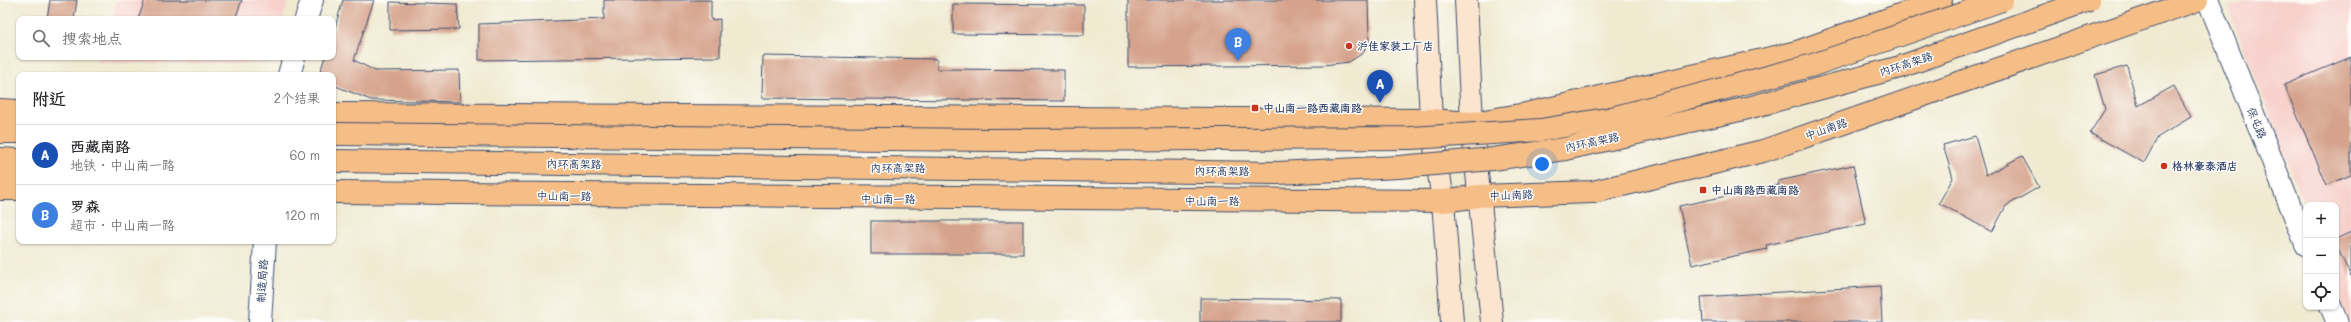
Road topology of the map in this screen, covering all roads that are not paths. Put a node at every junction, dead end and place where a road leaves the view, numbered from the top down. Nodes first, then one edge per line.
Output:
1 (312, 0) edge
2 (1425, 0) edge
3 (1466, 0) edge
4 (1941, 0) edge
5 (2002, 0) edge
6 (2089, 0) edge
7 (2197, 0) edge
8 (2208, 0) edge
9 (307, 16) edge
10 (293, 60) edge
11 (290, 72) edge
12 (0, 110) edge
13 (16, 111) edge
14 (336, 114) edge
15 (1431, 120) junction
16 (1472, 123) junction
17 (0, 132) edge
18 (16, 132) edge
19 (336, 134) edge
20 (336, 161) edge
21 (16, 164) edge
22 (7, 176) edge
23 (336, 192) edge
24 (1479, 196) junction
25 (1443, 201) junction
26 (2303, 238) edge
27 (266, 244) edge
28 (2332, 310) edge
29 (260, 322) edge
30 (1452, 322) edge
31 (1492, 322) edge
32 (2337, 322) edge

1 - 9 street
2 - 15 main road
3 - 16 main road
4 - 16 main road
5 - 19 main road, 内环高架路, bridge
6 - 20 main road, 内环高架路, bridge
7 - 24 main road, 中山南路
8 - 26 street, 保屯路
10 - 11 street
12 - 13 main road
14 - 15 main road
15 - 16 main road
15 - 25 main road
16 - 24 main road
17 - 18 main road
21 - 22 main road
23 - 25 main road, 中山南一路
24 - 25 main road, 中山南路
24 - 31 main road
25 - 30 main road
27 - 29 street, 制造局路
28 - 32 street

